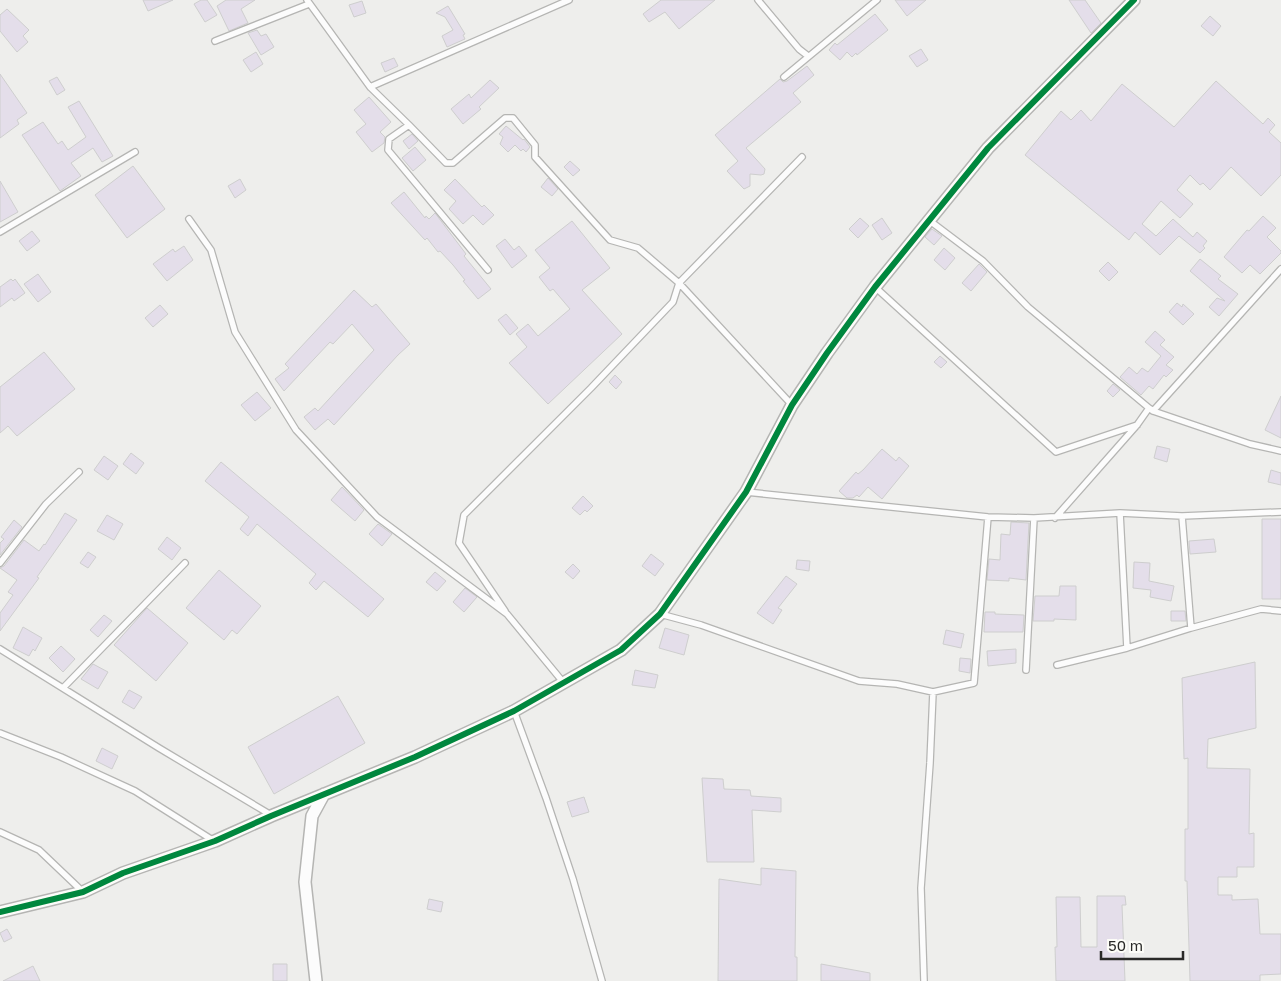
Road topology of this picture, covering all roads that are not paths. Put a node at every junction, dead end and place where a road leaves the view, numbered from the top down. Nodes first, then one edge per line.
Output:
1 (569, 0) edge
2 (758, 0) edge
3 (877, 0) edge
4 (1134, 0) edge
5 (308, 2) edge
6 (215, 41) dead end
7 (808, 56) junction
8 (784, 77) dead end
9 (370, 87) junction
10 (409, 125) junction
11 (136, 152) dead end
12 (802, 157) dead end
13 (189, 219) dead end
14 (930, 222) junction
15 (0, 232) edge
16 (488, 270) dead end
17 (1280, 271) edge
18 (679, 283) junction
19 (875, 287) junction
20 (792, 405) junction
21 (1151, 410) junction
22 (1137, 425) junction
23 (1281, 451) edge
24 (79, 472) dead end
25 (746, 492) junction
26 (1281, 512) edge
27 (1120, 513) junction
28 (1182, 516) junction
29 (988, 517) junction
30 (1034, 518) junction
31 (1055, 518) junction
32 (0, 563) edge
33 (186, 563) dead end
34 (1281, 612) edge
35 (507, 614) junction
36 (660, 614) junction
37 (1190, 628) junction
38 (1127, 648) junction
39 (0, 649) edge
40 (1057, 665) dead end
41 (1026, 670) dead end
42 (563, 682) junction
43 (63, 688) junction
44 (933, 692) junction
45 (514, 711) junction
46 (0, 733) edge
47 (324, 794) junction
48 (271, 816) junction
49 (0, 832) edge
50 (215, 841) junction
51 (83, 892) junction
52 (0, 912) edge
53 (316, 981) edge
54 (602, 981) edge
55 (924, 981) edge

1 - 9 lane
2 - 7 lane
3 - 7 lane
4 - 14 street
5 - 6 lane
5 - 9 lane
7 - 8 lane
9 - 10 lane
10 - 16 lane
10 - 18 lane
11 - 15 lane
12 - 18 lane
13 - 35 lane
14 - 19 street
14 - 21 lane
17 - 21 lane
18 - 20 lane
18 - 35 lane
19 - 20 street
19 - 22 lane
20 - 25 street
21 - 22 lane
21 - 23 lane
22 - 31 lane
24 - 32 lane
25 - 29 lane
25 - 36 street
26 - 28 lane
27 - 28 lane
27 - 31 lane
27 - 38 lane
28 - 37 lane
29 - 30 lane
29 - 44 lane
30 - 31 lane
30 - 41 lane
33 - 43 lane
34 - 37 lane
35 - 42 lane
36 - 42 street
36 - 44 lane
37 - 38 lane
38 - 40 lane
39 - 43 lane
42 - 45 street
43 - 48 lane
44 - 55 lane
45 - 47 street
45 - 54 lane
46 - 50 lane
47 - 48 street
47 - 53 street
48 - 50 street
49 - 51 lane
50 - 51 street
51 - 52 street

